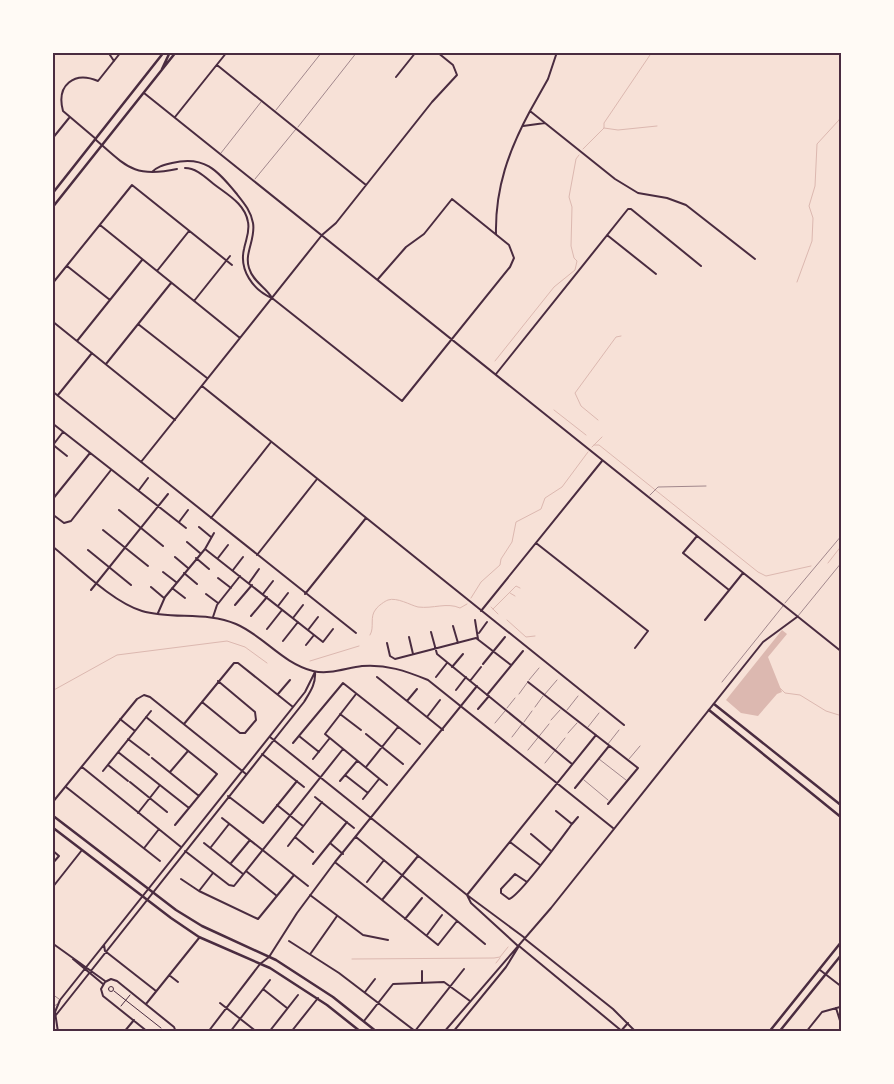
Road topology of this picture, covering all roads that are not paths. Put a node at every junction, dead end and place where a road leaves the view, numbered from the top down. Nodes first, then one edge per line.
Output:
1 (108, 52) edge
2 (121, 52) edge
3 (164, 52) edge
4 (170, 52) edge
5 (176, 52) edge
6 (227, 52) edge
7 (322, 52) edge
8 (357, 52) edge
9 (416, 52) edge
10 (436, 52) edge
11 (557, 52) edge
12 (114, 61) junction
13 (217, 65) junction
14 (162, 70) junction
15 (396, 77) dead end
16 (144, 93) junction
17 (262, 101) junction
18 (275, 111) junction
19 (530, 111) junction
20 (175, 117) junction
21 (69, 118) junction
22 (545, 123) junction
23 (521, 127) junction
24 (296, 128) junction
25 (52, 139) edge
26 (96, 139) junction
27 (102, 145) junction
28 (220, 154) junction
29 (185, 168) dead end
30 (177, 169) dead end
31 (152, 172) junction
32 (254, 180) junction
33 (366, 185) junction
34 (52, 194) edge
35 (52, 208) edge
36 (100, 225) junction
37 (189, 231) junction
38 (496, 234) junction
39 (322, 235) junction
40 (607, 235) junction
41 (230, 256) dead end
42 (755, 259) dead end
43 (142, 260) junction
44 (227, 260) junction
45 (232, 265) dead end
46 (67, 266) junction
47 (701, 266) dead end
48 (157, 271) junction
49 (656, 274) dead end
50 (378, 280) junction
51 (171, 283) junction
52 (52, 284) edge
53 (272, 298) junction
54 (110, 300) junction
55 (194, 301) junction
56 (52, 322) edge
57 (138, 324) junction
58 (240, 338) junction
59 (452, 339) junction
60 (77, 341) junction
61 (92, 353) junction
62 (106, 364) junction
63 (496, 374) junction
64 (208, 379) junction
65 (202, 386) junction
66 (52, 391) edge
67 (58, 395) junction
68 (175, 420) junction
69 (52, 423) edge
70 (63, 432) junction
71 (271, 442) junction
72 (53, 445) edge
73 (90, 453) junction
74 (67, 456) dead end
75 (603, 460) junction
76 (141, 462) junction
77 (111, 470) junction
78 (148, 478) dead end
79 (317, 479) junction
80 (706, 486) dead end
81 (139, 490) junction
82 (168, 494) dead end
83 (648, 496) junction
84 (52, 500) edge
85 (158, 506) junction
86 (119, 510) dead end
87 (188, 510) dead end
88 (52, 514) edge
89 (211, 518) junction
90 (366, 518) junction
91 (179, 522) junction
92 (199, 527) dead end
93 (141, 528) junction
94 (186, 528) dead end
95 (103, 530) dead end
96 (214, 533) dead end
97 (842, 535) edge
98 (697, 536) junction
99 (211, 537) junction
100 (187, 542) dead end
101 (536, 543) junction
102 (228, 545) dead end
103 (52, 546) edge
104 (163, 546) dead end
105 (125, 548) junction
106 (205, 549) junction
107 (88, 550) dead end
108 (200, 553) junction
109 (257, 555) junction
110 (175, 557) dead end
111 (243, 557) dead end
112 (196, 558) junction
113 (218, 558) junction
114 (842, 562) edge
115 (148, 566) dead end
116 (109, 567) junction
117 (188, 568) junction
118 (209, 569) dead end
119 (233, 570) junction
120 (259, 570) dead end
121 (163, 572) dead end
122 (184, 573) junction
123 (743, 573) junction
124 (240, 576) junction
125 (218, 578) dead end
126 (273, 581) dead end
127 (97, 582) junction
128 (176, 582) junction
129 (249, 583) junction
130 (197, 584) dead end
131 (131, 585) dead end
132 (252, 585) junction
133 (151, 587) dead end
134 (172, 588) junction
135 (231, 588) junction
136 (91, 590) dead end
137 (729, 590) junction
138 (288, 593) dead end
139 (206, 594) dead end
140 (263, 594) junction
141 (305, 594) junction
142 (267, 597) junction
143 (164, 598) junction
144 (185, 598) dead end
145 (218, 603) junction
146 (236, 605) dead end
147 (303, 605) dead end
148 (783, 605) junction
149 (278, 606) junction
150 (282, 610) junction
151 (482, 611) junction
152 (158, 614) junction
153 (251, 616) dead end
154 (318, 617) dead end
155 (797, 617) junction
156 (212, 618) junction
157 (293, 618) junction
158 (475, 620) dead end
159 (705, 620) dead end
160 (298, 622) junction
161 (487, 622) dead end
162 (453, 626) dead end
163 (267, 629) dead end
164 (333, 629) dead end
165 (308, 630) junction
166 (431, 632) dead end
167 (356, 633) dead end
168 (478, 633) junction
169 (314, 635) junction
170 (409, 637) dead end
171 (505, 637) dead end
172 (478, 639) junction
173 (283, 641) dead end
174 (387, 642) dead end
175 (458, 643) junction
176 (306, 645) dead end
177 (436, 648) junction
178 (635, 648) dead end
179 (494, 651) junction
180 (523, 651) dead end
181 (842, 652) edge
182 (414, 654) junction
183 (463, 654) dead end
184 (448, 663) junction
185 (511, 665) junction
186 (452, 667) junction
187 (539, 668) dead end
188 (315, 672) junction
189 (436, 677) dead end
190 (466, 677) junction
191 (377, 678) dead end
192 (290, 680) dead end
193 (557, 680) dead end
194 (218, 681) junction
195 (470, 681) junction
196 (528, 682) junction
197 (722, 682) dead end
198 (477, 686) junction
199 (416, 689) dead end
200 (456, 690) dead end
201 (278, 694) junction
202 (356, 694) junction
203 (519, 694) dead end
204 (488, 695) junction
205 (545, 695) junction
206 (578, 696) dead end
207 (515, 698) dead end
208 (440, 700) dead end
209 (407, 701) junction
210 (202, 702) junction
211 (714, 704) junction
212 (294, 707) junction
213 (461, 707) junction
214 (535, 707) dead end
215 (561, 708) junction
216 (478, 709) dead end
217 (151, 710) dead end
218 (505, 710) junction
219 (709, 710) junction
220 (532, 711) dead end
221 (566, 712) junction
222 (599, 713) dead end
223 (340, 714) junction
224 (146, 717) junction
225 (427, 717) junction
226 (120, 719) junction
227 (552, 720) dead end
228 (578, 721) junction
229 (495, 723) dead end
230 (184, 724) junction
231 (522, 724) junction
232 (549, 724) dead end
233 (624, 725) dead end
234 (398, 727) junction
235 (587, 728) junction
236 (361, 730) dead end
237 (443, 730) junction
238 (619, 730) dead end
239 (135, 731) junction
240 (366, 734) dead end
241 (568, 734) dead end
242 (596, 735) junction
243 (299, 736) junction
244 (270, 737) junction
245 (512, 737) dead end
246 (538, 737) junction
247 (565, 738) dead end
248 (128, 739) junction
249 (329, 739) junction
250 (274, 740) junction
251 (293, 743) dead end
252 (420, 744) dead end
253 (608, 745) junction
254 (640, 746) dead end
255 (382, 747) junction
256 (343, 749) junction
257 (528, 750) dead end
258 (555, 750) junction
259 (188, 751) junction
260 (118, 752) junction
261 (319, 752) junction
262 (262, 754) junction
263 (149, 755) dead end
264 (152, 758) dead end
265 (599, 758) junction
266 (313, 759) dead end
267 (357, 761) junction
268 (628, 761) junction
269 (545, 763) dead end
270 (403, 764) dead end
271 (572, 764) junction
272 (108, 765) junction
273 (82, 767) junction
274 (366, 768) junction
275 (242, 770) junction
276 (103, 771) dead end
277 (170, 772) junction
278 (246, 774) junction
279 (345, 775) junction
280 (321, 778) junction
281 (379, 778) junction
282 (582, 779) junction
283 (297, 781) junction
284 (340, 781) dead end
285 (627, 781) junction
286 (557, 784) junction
287 (160, 785) junction
288 (387, 785) dead end
289 (66, 787) junction
290 (304, 787) dead end
291 (575, 788) dead end
292 (368, 793) junction
293 (199, 796) junction
294 (228, 796) junction
295 (315, 797) dead end
296 (150, 798) junction
297 (363, 799) dead end
298 (322, 802) junction
299 (611, 802) junction
300 (52, 803) edge
301 (608, 804) dead end
302 (277, 806) junction
303 (842, 806) edge
304 (189, 808) junction
305 (556, 811) dead end
306 (168, 812) dead end
307 (138, 813) junction
308 (52, 815) edge
309 (290, 815) junction
310 (578, 817) dead end
311 (222, 818) dead end
312 (371, 818) junction
313 (842, 818) edge
314 (347, 822) junction
315 (229, 824) junction
316 (572, 824) junction
317 (175, 826) dead end
318 (304, 826) junction
319 (52, 827) edge
320 (354, 828) dead end
321 (614, 828) junction
322 (159, 829) junction
323 (531, 834) dead end
324 (295, 837) junction
325 (356, 838) junction
326 (250, 840) junction
327 (510, 841) junction
328 (204, 843) dead end
329 (330, 843) junction
330 (288, 846) dead end
331 (181, 847) junction
332 (144, 848) junction
333 (210, 848) junction
334 (52, 850) edge
335 (82, 850) junction
336 (263, 850) junction
337 (185, 851) junction
338 (551, 851) junction
339 (313, 852) dead end
340 (343, 854) junction
341 (418, 856) junction
342 (384, 860) junction
343 (160, 861) dead end
344 (335, 862) junction
345 (52, 864) edge
346 (230, 864) junction
347 (313, 864) dead end
348 (540, 865) junction
349 (244, 872) junction
350 (213, 873) junction
351 (294, 875) junction
352 (402, 875) junction
353 (181, 879) dead end
354 (367, 882) dead end
355 (527, 882) junction
356 (54, 884) edge
357 (308, 886) dead end
358 (52, 888) edge
359 (148, 888) junction
360 (199, 891) junction
361 (153, 892) junction
362 (310, 895) junction
363 (467, 895) junction
364 (142, 896) junction
365 (278, 896) junction
366 (422, 898) dead end
367 (382, 900) junction
368 (147, 901) junction
369 (338, 915) junction
370 (442, 915) dead end
371 (405, 919) junction
372 (457, 921) junction
373 (426, 936) junction
374 (199, 937) junction
375 (525, 938) junction
376 (388, 940) dead end
377 (290, 941) dead end
378 (842, 941) edge
379 (52, 943) edge
380 (485, 944) dead end
381 (104, 945) junction
382 (518, 946) junction
383 (105, 951) junction
384 (311, 953) junction
385 (842, 954) edge
386 (269, 957) junction
387 (260, 964) junction
388 (85, 968) junction
389 (464, 969) dead end
390 (819, 969) junction
391 (422, 971) dead end
392 (89, 972) junction
393 (825, 974) junction
394 (169, 975) junction
395 (375, 979) dead end
396 (270, 980) dead end
397 (178, 982) dead end
398 (422, 982) junction
399 (104, 983) junction
400 (450, 986) junction
401 (842, 988) edge
402 (263, 989) junction
403 (114, 991) dead end
404 (156, 991) junction
405 (364, 992) junction
406 (52, 994) edge
407 (130, 995) dead end
408 (298, 995) dead end
409 (318, 998) junction
410 (60, 1000) junction
411 (125, 1000) junction
412 (470, 1001) junction
413 (65, 1002) junction
414 (220, 1003) dead end
415 (378, 1003) junction
416 (57, 1004) junction
417 (146, 1004) junction
418 (121, 1006) dead end
419 (840, 1007) dead end
420 (52, 1008) edge
421 (226, 1008) junction
422 (288, 1008) junction
423 (836, 1008) junction
424 (56, 1016) junction
425 (240, 1018) junction
426 (134, 1020) junction
427 (364, 1021) junction
428 (628, 1023) junction
429 (842, 1027) edge
430 (161, 1028) dead end
431 (622, 1031) edge
432 (58, 1032) edge
433 (124, 1032) edge
434 (148, 1032) edge
435 (176, 1032) edge
436 (208, 1032) edge
437 (230, 1032) edge
438 (257, 1032) edge
439 (269, 1032) edge
440 (291, 1032) edge
441 (361, 1032) edge
442 (377, 1032) edge
443 (444, 1032) edge
444 (453, 1032) edge
445 (636, 1032) edge
446 (770, 1032) edge
447 (779, 1032) edge
448 (806, 1032) edge

1 - 12 street
2 - 12 street
3 - 26 main road
4 - 14 main road
5 - 14 main road
6 - 13 street
7 - 18 lane
8 - 24 lane
9 - 15 street
10 - 33 street
11 - 19 street
12 - 21 street
13 - 17 street
13 - 20 street
14 - 16 main road
16 - 20 street
16 - 27 main road
17 - 18 street
17 - 28 lane
18 - 24 street
19 - 22 street
19 - 23 street
20 - 28 street
21 - 25 street
21 - 26 street
22 - 23 street
22 - 42 street
23 - 38 street
24 - 32 lane
24 - 33 street
26 - 27 street
26 - 34 main road
27 - 31 street
27 - 35 main road
28 - 32 street
29 - 53 street
30 - 31 street
31 - 53 street
32 - 39 street
33 - 39 street
36 - 37 street
36 - 43 street
36 - 46 street
37 - 44 street
37 - 48 street
38 - 50 street
38 - 59 street
39 - 50 street
39 - 53 street
40 - 47 street
40 - 49 street
40 - 63 street
41 - 44 street
43 - 48 street
43 - 54 street
44 - 45 street
44 - 55 street
46 - 52 street
46 - 54 street
48 - 51 street
50 - 59 street
51 - 55 street
51 - 57 street
53 - 58 street
53 - 59 street
54 - 60 street
55 - 58 street
56 - 60 street
57 - 62 street
57 - 64 street
58 - 64 street
59 - 63 street
60 - 61 street
61 - 62 street
61 - 67 street
62 - 68 street
63 - 75 street
64 - 65 street
65 - 68 street
65 - 71 street
66 - 67 street
67 - 76 street
68 - 76 street
69 - 70 street
70 - 72 street
70 - 73 street
71 - 79 street
71 - 89 street
72 - 74 street
73 - 77 street
73 - 84 street
75 - 83 street
75 - 101 street
76 - 89 street
77 - 81 street
77 - 88 street
78 - 81 street
79 - 90 street
79 - 109 street
80 - 83 lane
81 - 85 street
82 - 85 street
83 - 98 street
85 - 91 street
85 - 93 street
86 - 93 street
87 - 91 street
89 - 109 street
90 - 141 street
90 - 151 street
91 - 94 street
92 - 99 street
93 - 104 street
93 - 105 street
95 - 105 street
96 - 99 street
97 - 148 lane
98 - 123 street
98 - 137 street
99 - 106 street
100 - 108 street
101 - 151 street
101 - 178 street
102 - 113 street
103 - 127 street
105 - 115 street
105 - 116 street
106 - 108 street
106 - 113 street
107 - 116 street
108 - 112 street
109 - 141 street
110 - 117 street
111 - 119 street
112 - 117 street
112 - 118 street
113 - 119 street
114 - 155 lane
116 - 127 street
116 - 131 street
117 - 122 street
119 - 124 street
120 - 129 street
121 - 128 street
122 - 128 street
122 - 130 street
123 - 137 street
123 - 148 street
124 - 129 street
124 - 135 street
125 - 135 street
126 - 140 street
127 - 136 street
127 - 152 street
128 - 134 street
129 - 132 street
132 - 140 street
132 - 146 street
133 - 143 street
134 - 143 street
134 - 144 street
135 - 145 street
137 - 159 street
138 - 149 street
139 - 145 street
140 - 142 street
141 - 167 street
142 - 149 street
142 - 153 street
143 - 152 street
145 - 156 street
147 - 157 street
148 - 155 street
148 - 197 lane
149 - 150 street
150 - 157 street
150 - 163 street
151 - 233 street
152 - 156 street
154 - 165 street
155 - 181 street
155 - 211 street
156 - 188 street
157 - 160 street
158 - 168 street
160 - 165 street
160 - 173 street
161 - 168 street
162 - 175 street
164 - 169 street
165 - 169 street
166 - 177 street
168 - 172 street
169 - 176 street
170 - 182 street
171 - 179 street
172 - 175 street
172 - 179 street
174 - 182 street
175 - 177 street
177 - 182 street
177 - 184 street
179 - 185 street
179 - 195 street
180 - 185 street
183 - 186 street
184 - 186 street
184 - 189 street
185 - 204 street
186 - 190 street
187 - 196 lane
188 - 212 street
188 - 213 street
188 - 250 street
190 - 195 street
190 - 200 street
191 - 209 street
192 - 201 street
193 - 205 lane
194 - 201 street
194 - 210 street
194 - 210 street
195 - 198 street
196 - 203 lane
196 - 205 street
198 - 204 street
198 - 213 street
199 - 209 street
201 - 212 street
202 - 223 street
202 - 234 street
202 - 243 street
204 - 216 street
204 - 218 street
205 - 214 lane
205 - 215 street
206 - 221 lane
207 - 218 lane
208 - 225 street
209 - 225 street
210 - 230 street
211 - 219 street
211 - 303 main road
212 - 244 street
213 - 237 street
213 - 286 street
215 - 221 street
215 - 227 lane
217 - 224 street
218 - 229 lane
218 - 231 street
219 - 313 main road
219 - 321 street
220 - 231 lane
221 - 228 street
222 - 235 lane
223 - 236 street
223 - 249 street
224 - 239 street
224 - 259 street
225 - 237 street
226 - 230 street
226 - 239 street
226 - 273 street
228 - 235 street
228 - 241 lane
230 - 275 street
231 - 245 lane
231 - 246 street
232 - 246 lane
234 - 252 street
234 - 255 street
235 - 242 street
237 - 312 street
238 - 253 lane
239 - 248 street
240 - 255 street
242 - 253 street
242 - 271 street
243 - 251 street
243 - 261 street
244 - 250 street
244 - 275 street
246 - 257 lane
246 - 258 street
247 - 258 lane
248 - 260 street
248 - 263 street
249 - 256 street
249 - 261 street
250 - 262 street
250 - 280 street
253 - 265 street
253 - 268 street
254 - 268 lane
255 - 270 street
255 - 274 street
256 - 267 street
256 - 280 street
258 - 269 lane
258 - 271 street
259 - 277 street
259 - 293 street
260 - 272 street
260 - 287 street
261 - 266 street
262 - 278 street
262 - 283 street
264 - 277 street
265 - 282 street
265 - 285 lane
267 - 274 street
267 - 279 street
268 - 285 street
271 - 286 street
272 - 276 street
272 - 296 street
273 - 289 street
273 - 307 street
274 - 281 street
275 - 278 street
275 - 331 street
277 - 293 street
278 - 294 street
279 - 284 street
279 - 292 street
280 - 309 street
280 - 312 street
281 - 288 street
281 - 292 street
282 - 291 street
282 - 299 lane
283 - 290 street
283 - 302 street
285 - 299 street
286 - 321 street
286 - 327 street
287 - 296 street
287 - 304 street
289 - 300 street
289 - 332 street
292 - 297 street
293 - 304 street
294 - 302 street
294 - 337 street
295 - 298 street
296 - 306 street
296 - 307 street
298 - 314 street
298 - 318 street
299 - 301 street
302 - 309 street
304 - 317 street
305 - 316 street
307 - 322 street
308 - 359 main road
309 - 318 street
309 - 336 street
310 - 316 street
311 - 315 street
312 - 325 street
312 - 341 street
314 - 320 street
314 - 329 street
315 - 326 street
315 - 333 street
316 - 338 street
318 - 324 street
319 - 335 main road
321 - 375 street
322 - 331 street
322 - 332 street
323 - 338 street
324 - 330 street
324 - 339 street
325 - 340 street
325 - 342 street
326 - 336 street
326 - 346 street
327 - 348 street
327 - 363 street
328 - 333 street
329 - 340 street
329 - 347 street
331 - 359 street
332 - 343 street
333 - 346 street
334 - 345 street
335 - 356 street
335 - 364 main road
336 - 349 street
336 - 351 street
337 - 350 street
337 - 361 street
338 - 348 street
340 - 344 street
341 - 352 street
341 - 363 street
342 - 352 street
342 - 354 street
344 - 362 street
344 - 367 street
346 - 349 street
348 - 355 street
349 - 350 street
349 - 365 street
350 - 360 street
351 - 357 street
351 - 365 street
352 - 367 street
352 - 372 street
353 - 360 street
355 - 355 street
356 - 358 street
359 - 361 main road
359 - 364 street
360 - 365 street
361 - 368 street
361 - 386 main road
362 - 369 street
362 - 386 street
363 - 375 street
363 - 382 street
364 - 368 main road
364 - 381 street
366 - 371 street
367 - 371 street
368 - 374 main road
368 - 383 street
369 - 376 street
369 - 384 street
370 - 373 street
371 - 373 street
372 - 373 street
372 - 380 street
374 - 387 main road
374 - 394 street
375 - 382 street
375 - 428 street
377 - 384 street
378 - 390 main road
379 - 388 street
381 - 383 street
381 - 388 street
382 - 412 street
382 - 431 street
382 - 444 street
383 - 392 street
383 - 404 street
384 - 405 street
385 - 393 main road
386 - 387 street
386 - 427 main road
387 - 409 main road
387 - 421 street
388 - 392 street
388 - 410 street
389 - 400 street
390 - 393 street
390 - 446 main road
391 - 398 street
392 - 399 street
392 - 413 street
393 - 401 street
393 - 447 main road
394 - 397 street
394 - 404 street
395 - 405 street
396 - 402 street
398 - 400 street
398 - 415 street
399 - 417 street
399 - 426 street
400 - 412 street
400 - 415 street
402 - 422 street
402 - 425 street
403 - 411 street
404 - 417 street
405 - 415 street
406 - 410 lane
407 - 411 street
408 - 422 street
409 - 440 street
409 - 441 main road
410 - 413 lane
410 - 416 street
411 - 418 street
411 - 430 street
412 - 443 street
413 - 424 street
414 - 421 street
415 - 427 street
416 - 420 lane
416 - 424 street
417 - 435 street
419 - 423 street
421 - 425 street
421 - 436 street
422 - 439 street
423 - 429 street
423 - 448 street
424 - 432 street
425 - 437 street
425 - 438 street
426 - 433 street
426 - 434 street
427 - 442 main road
428 - 431 street
428 - 445 street

